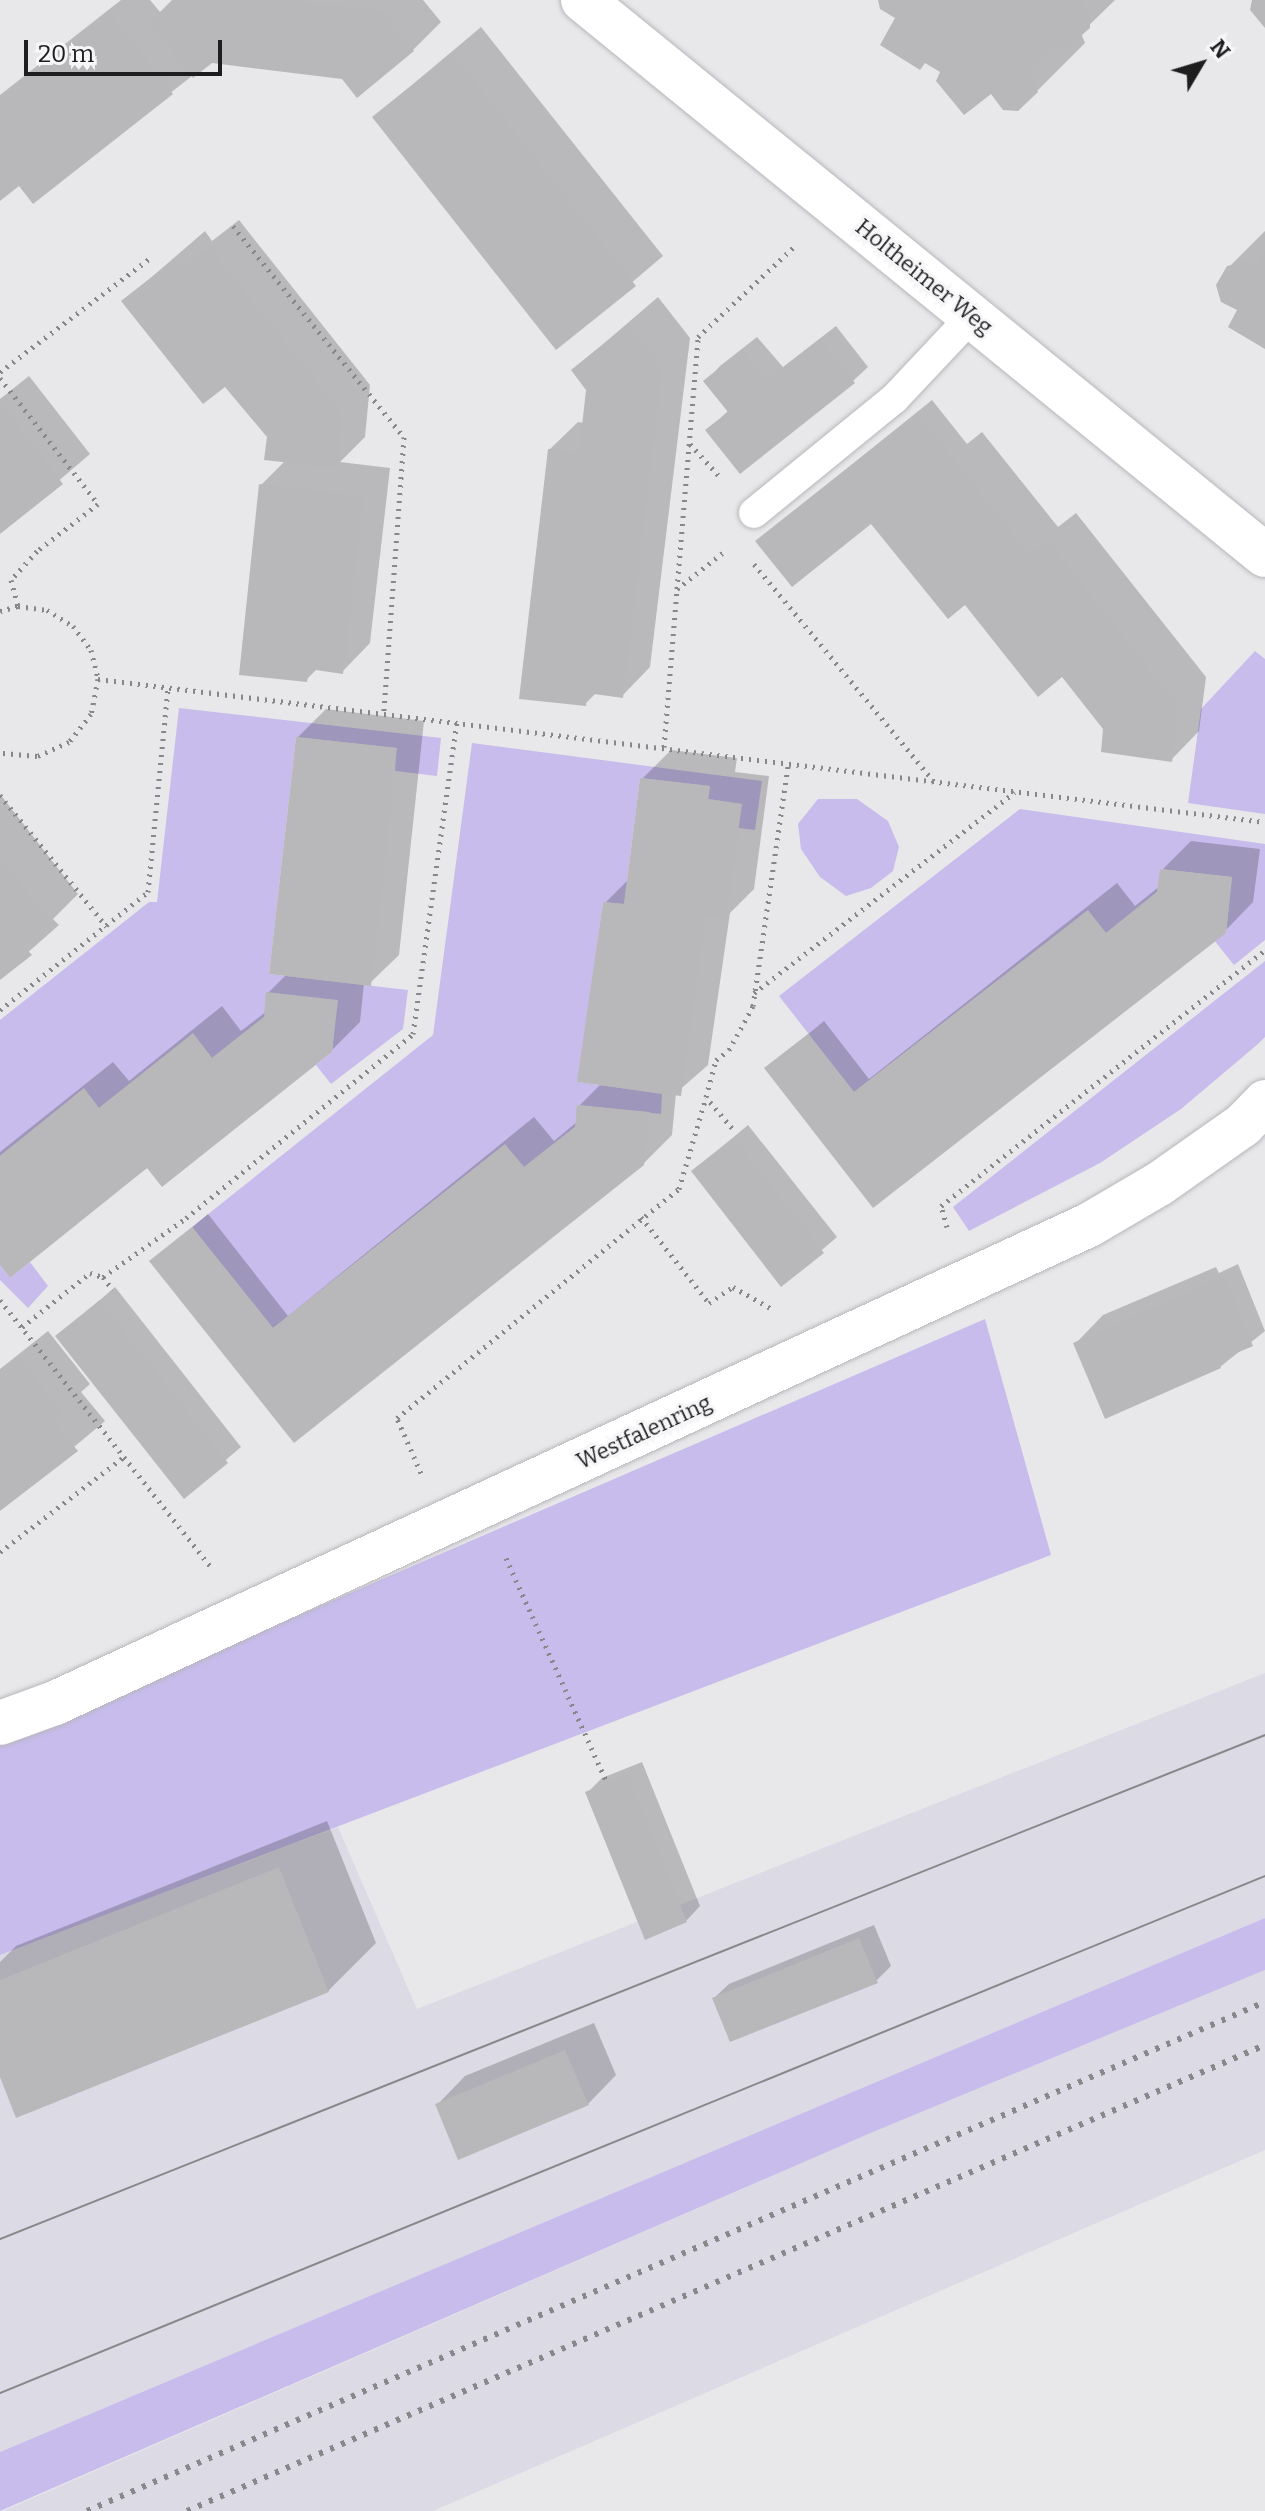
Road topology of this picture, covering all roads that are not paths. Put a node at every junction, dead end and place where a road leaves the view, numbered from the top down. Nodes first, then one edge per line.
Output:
1 (583, 0) edge
2 (972, 316) junction
3 (754, 513) road end
4 (1265, 555) edge
5 (1265, 1102) edge
6 (0, 1723) edge

1 - 2 street, Holtheimer Weg
2 - 3 lane
2 - 4 street, Holtheimer Weg
5 - 6 street, Westfalenring

